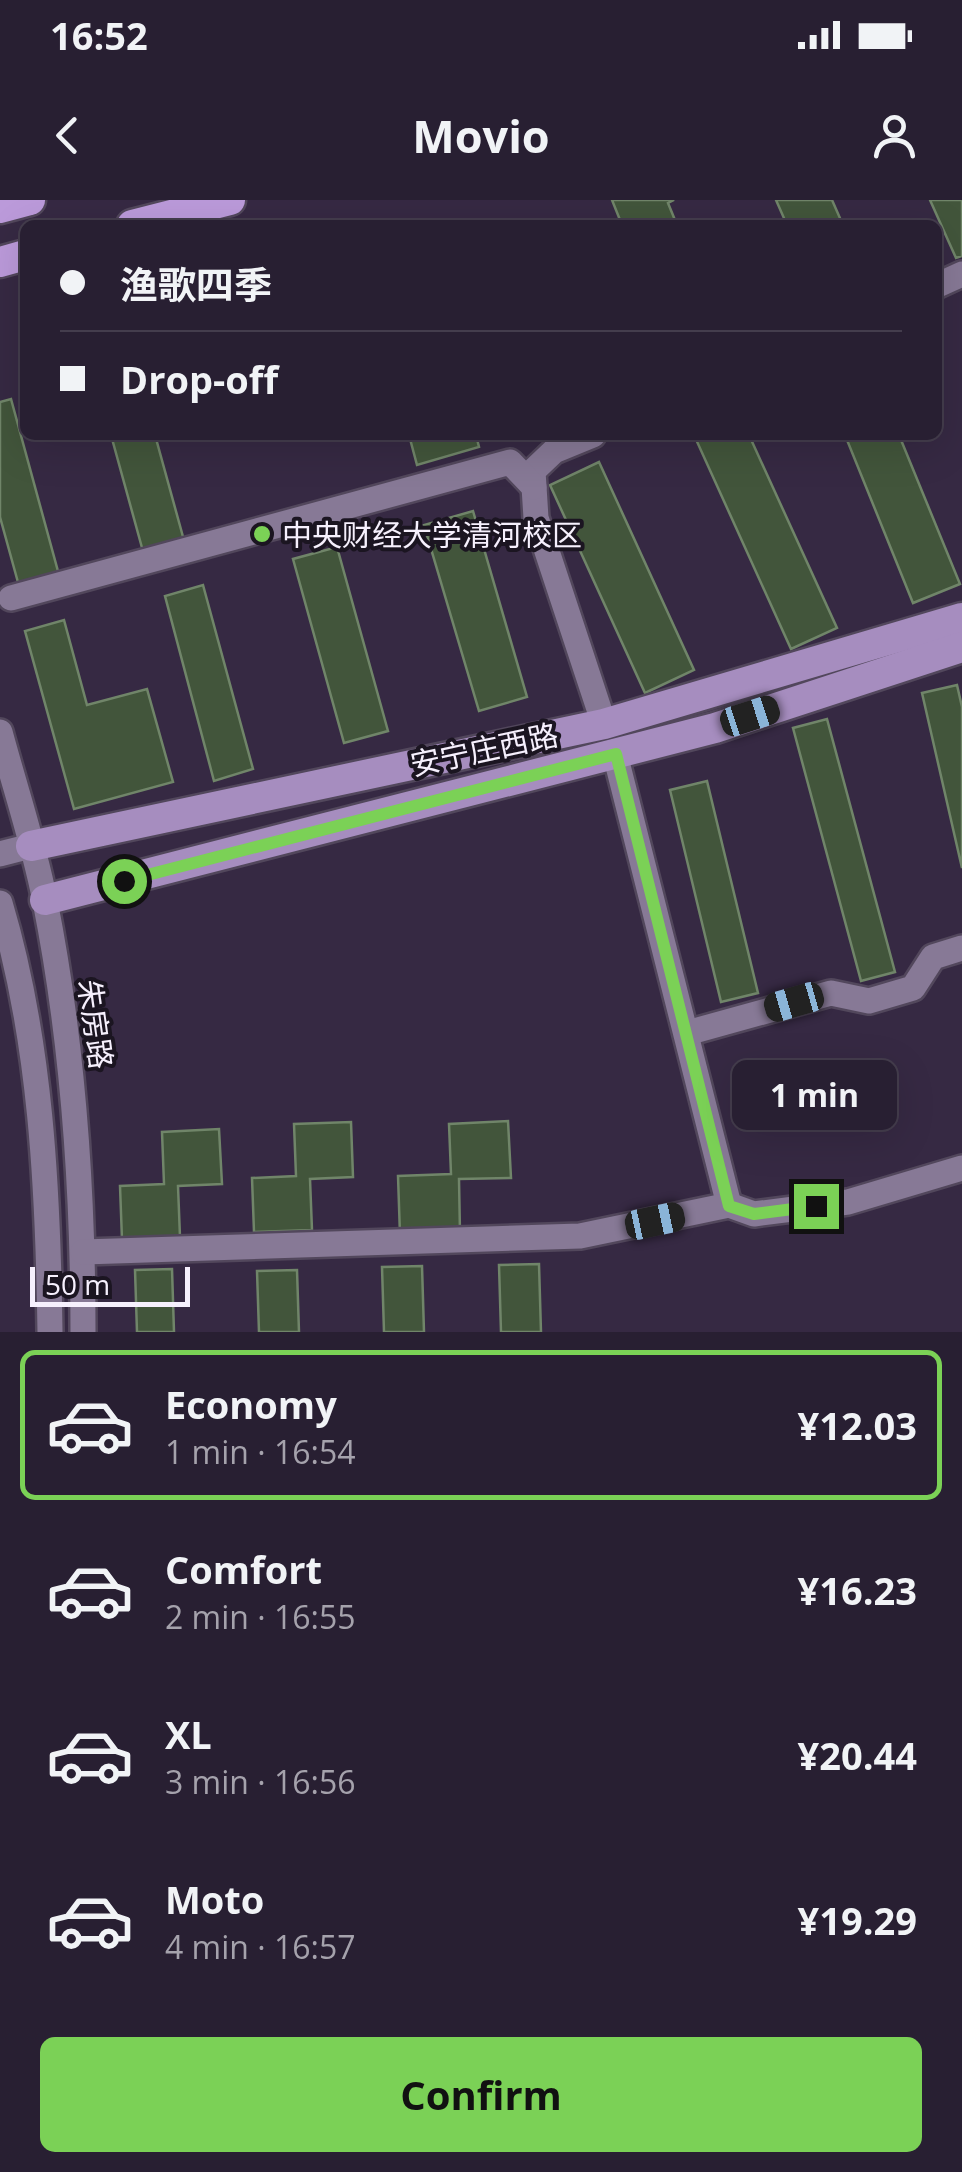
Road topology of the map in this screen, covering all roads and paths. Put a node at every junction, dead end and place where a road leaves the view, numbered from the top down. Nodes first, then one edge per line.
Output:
1 (30, 200) edge
2 (198, 200) edge
3 (230, 200) edge
4 (0, 208) edge
5 (139, 220) edge
6 (152, 220) edge
7 (581, 440) edge
8 (534, 487) junction
9 (11, 598) dead end
10 (962, 618) edge
11 (962, 648) edge
12 (604, 724) junction
13 (0, 732) edge
14 (616, 754) junction
15 (31, 846) junction
16 (0, 854) edge
17 (45, 900) junction
18 (1, 908) edge
19 (962, 948) edge
20 (687, 1033) junction
21 (962, 1168) edge
22 (729, 1206) junction
23 (83, 1252) junction
24 (50, 1332) edge
25 (83, 1332) edge

1 - 4 highway
2 - 5 highway
3 - 6 highway
7 - 8 street
8 - 9 street
8 - 12 street
10 - 12 main road, 安宁庄西路
11 - 14 main road
12 - 15 main road, 安宁庄西路
13 - 15 street, 朱房路
14 - 17 main road
14 - 20 street
15 - 16 street, 安宁庄西路
15 - 17 street, 朱房路
17 - 18 street
17 - 23 street, 朱房路
18 - 24 street
19 - 20 street
20 - 22 street
21 - 22 street
22 - 23 street
23 - 25 street, 朱房路

